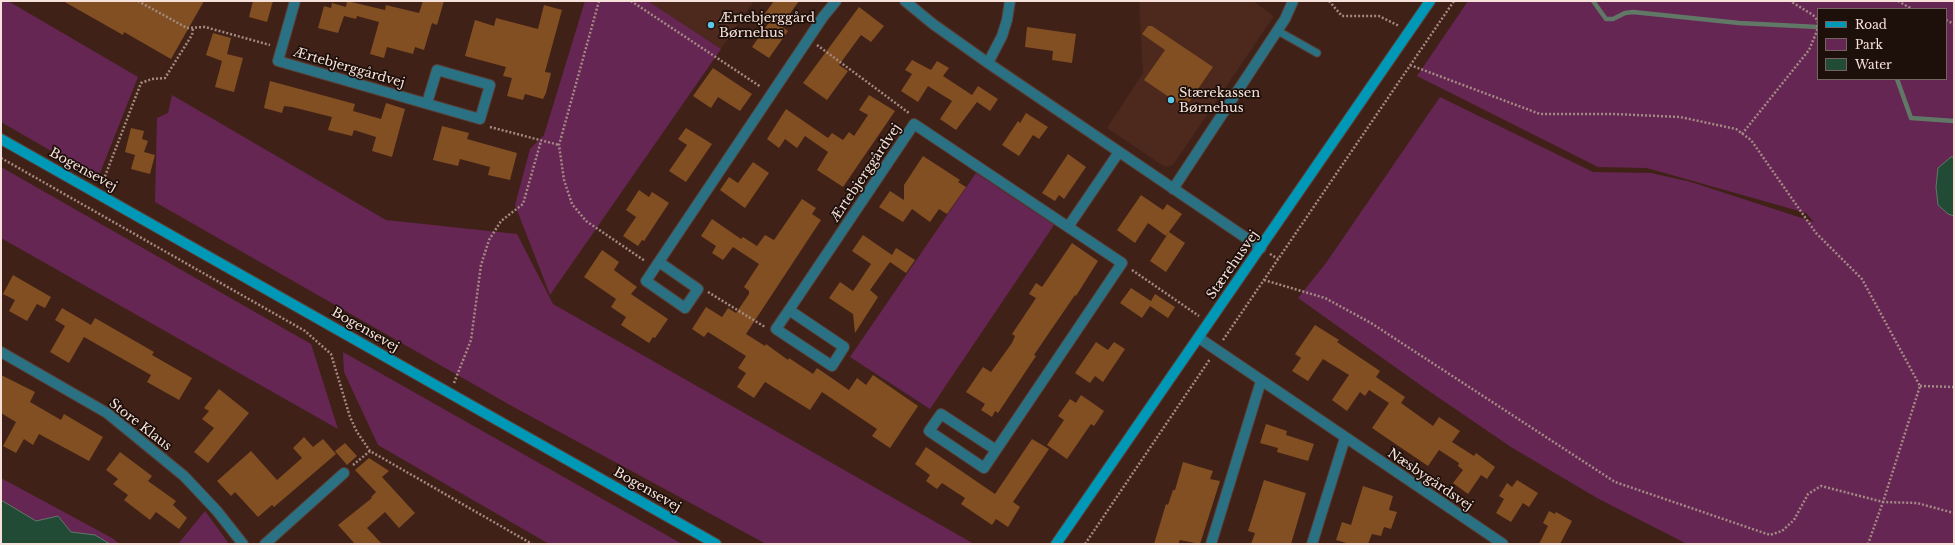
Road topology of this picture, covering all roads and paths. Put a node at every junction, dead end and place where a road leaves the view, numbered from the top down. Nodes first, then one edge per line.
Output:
1 (138, 1) edge
2 (295, 1) edge
3 (599, 1) edge
4 (631, 1) edge
5 (836, 1) edge
6 (905, 1) edge
7 (1010, 1) edge
8 (1293, 1) edge
9 (1329, 1) edge
10 (1430, 1) edge
11 (1454, 1) edge
12 (1790, 1) edge
13 (1898, 1) edge
14 (1910, 8) edge
15 (1817, 20) edge
16 (193, 28) junction
17 (1278, 31) junction
18 (1410, 31) junction
19 (1817, 31) edge
20 (809, 39) junction
21 (282, 48) junction
22 (1316, 53) dead end
23 (988, 63) junction
24 (1410, 65) junction
25 (772, 94) junction
26 (427, 104) junction
27 (480, 119) junction
28 (914, 124) junction
29 (1742, 134) junction
30 (1, 139) edge
31 (541, 141) junction
32 (558, 145) junction
33 (1119, 152) junction
34 (1, 158) edge
35 (1173, 189) junction
36 (98, 193) junction
37 (1068, 227) junction
38 (1261, 248) junction
39 (659, 262) junction
40 (1122, 263) junction
41 (1264, 280) junction
42 (698, 289) junction
43 (789, 310) junction
44 (1209, 323) junction
45 (776, 329) junction
46 (1199, 338) junction
47 (1216, 350) junction
48 (1, 352) edge
49 (1261, 381) junction
50 (1920, 386) junction
51 (1954, 387) edge
52 (450, 393) junction
53 (1345, 438) junction
54 (996, 450) junction
55 (370, 451) junction
56 (344, 473) joint
57 (1883, 502) junction
58 (1954, 513) edge
59 (243, 544) edge
60 (265, 544) edge
61 (532, 544) edge
62 (716, 544) edge
63 (1056, 544) edge
64 (1085, 544) edge
65 (1211, 544) edge
66 (1312, 544) edge
67 (1501, 544) edge
68 (1868, 544) edge

1 - 16 path
2 - 21 street, Ærtebjerggårdvej
3 - 32 path
4 - 25 path
5 - 20 street
6 - 23 street
7 - 23 street
8 - 17 street
9 - 18 path
10 - 18 main road, Stærehusvej
11 - 24 path
12 - 15 path
13 - 14 path
16 - 21 path
16 - 36 path
17 - 22 lane
17 - 35 street
18 - 38 main road, Stærehusvej
19 - 29 path
20 - 25 street
20 - 28 path
21 - 26 street, Ærtebjerggårdvej
23 - 33 street
24 - 29 path
24 - 41 path
25 - 39 street
26 - 27 street, Ærtebjerggårdvej
26 - 27 street
27 - 31 path
28 - 37 street, Ærtebjerggårdvej
28 - 43 street, Ærtebjerggårdvej
29 - 50 path
30 - 36 main road, Bogensevej
31 - 32 path
31 - 52 path
32 - 39 path
33 - 35 street
33 - 37 street
34 - 55 path
35 - 38 street
36 - 52 main road, Bogensevej
37 - 40 street, Ærtebjerggårdvej
38 - 44 main road, Stærehusvej
39 - 42 street
39 - 42 street
40 - 44 path
40 - 54 street
41 - 47 path
41 - 57 path
42 - 45 path
43 - 45 street, Ærtebjerggårdvej
43 - 45 street
44 - 46 main road, Stærehusvej
46 - 47 street, Næsbygårdsvej
46 - 63 main road, Stærehusvej
47 - 49 street, Næsbygårdsvej
47 - 64 path
48 - 59 street, Store Klaus
49 - 53 street, Næsbygårdsvej
49 - 65 street
50 - 51 path
50 - 57 path
52 - 62 main road, Bogensevej
53 - 66 street
53 - 67 street, Næsbygårdsvej
54 - 54 street
55 - 56 path
55 - 61 path
56 - 60 street
57 - 58 path
57 - 68 path

